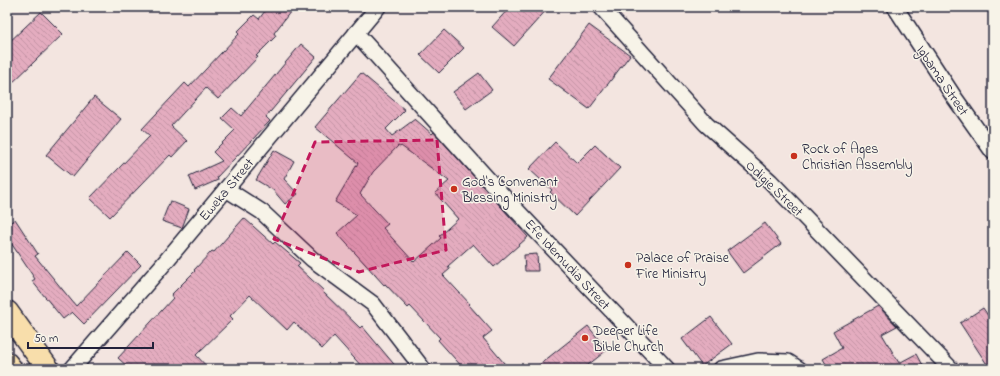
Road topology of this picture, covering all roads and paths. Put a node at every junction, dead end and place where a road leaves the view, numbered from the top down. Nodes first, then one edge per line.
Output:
1 (601, 7) edge
2 (894, 7) edge
3 (373, 9) edge
4 (356, 34) junction
5 (993, 152) edge
6 (226, 188) junction
7 (7, 312) edge
8 (7, 364) edge
9 (11, 369) edge
10 (48, 369) edge
11 (72, 369) edge
12 (423, 369) edge
13 (667, 369) edge
14 (721, 369) edge
15 (799, 369) edge
16 (951, 369) edge

1 - 16 street, Odigie Street
2 - 5 street, Igbama Street
3 - 4 street, Eweka Street
4 - 6 street, Eweka Street
4 - 13 street, Efe Idemudia Street
6 - 11 street, Eweka Street
6 - 12 street
7 - 10 main road
8 - 9 main road
14 - 15 street

